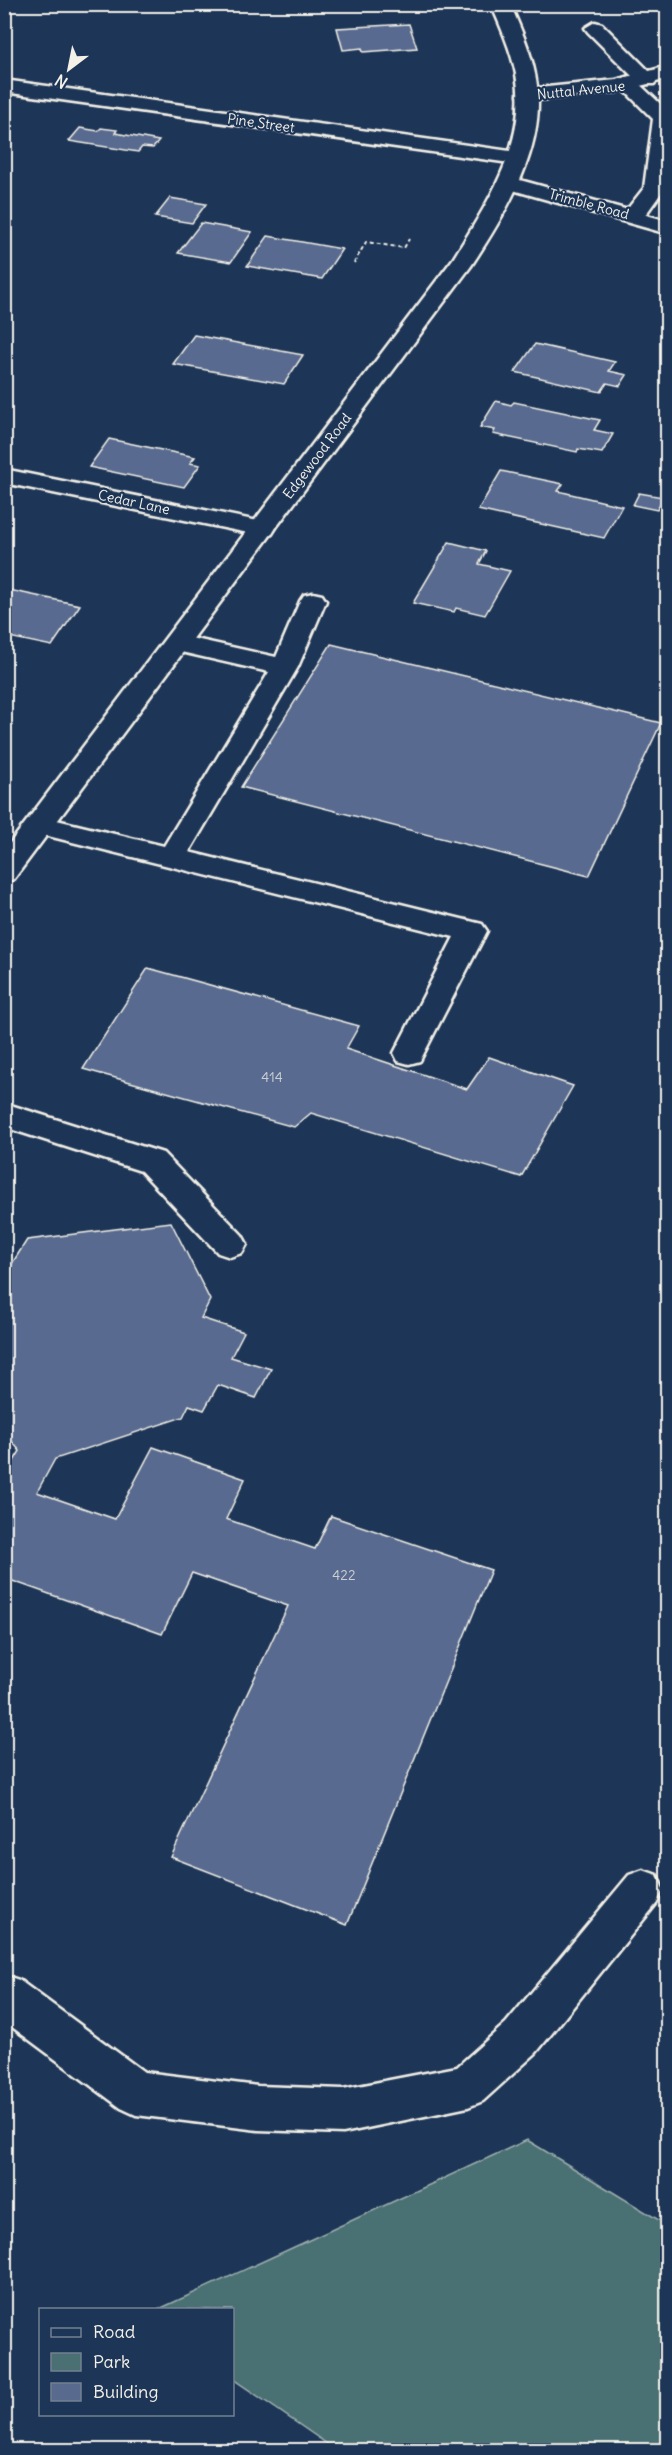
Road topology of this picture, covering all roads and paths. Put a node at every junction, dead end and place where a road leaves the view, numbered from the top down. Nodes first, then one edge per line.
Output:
1 (500, 4) edge
2 (595, 28) dead end
3 (668, 72) edge
4 (638, 83) junction
5 (4, 86) edge
6 (528, 95) junction
7 (517, 158) junction
8 (509, 183) junction
9 (633, 216) junction
10 (668, 228) edge
11 (409, 239) dead end
12 (354, 262) dead end
13 (4, 476) edge
14 (263, 529) junction
15 (313, 601) dead end
16 (177, 643) junction
17 (285, 667) junction
18 (40, 825) junction
19 (172, 857) junction
20 (4, 872) edge
21 (409, 1053) dead end
22 (4, 1115) edge
23 (230, 1244) dead end
24 (643, 1889) dead end
25 (4, 1995) edge

1 - 6 main road, Edgewood Road
2 - 4 main road
3 - 4 main road, Nuttal Avenue
4 - 6 main road, Nuttal Avenue
4 - 9 main road
5 - 7 main road, Pine Street
6 - 7 main road, Edgewood Road
7 - 8 main road, Edgewood Road
8 - 9 main road, Trimble Road
8 - 14 main road, Edgewood Road
9 - 10 main road, Trimble Road
11 - 12 path
13 - 14 main road, Cedar Lane
14 - 16 main road, Edgewood Road
15 - 17 main road
16 - 17 main road
16 - 18 main road, Edgewood Road
17 - 19 main road
18 - 19 main road
18 - 20 main road, Edgewood Road
19 - 21 main road
22 - 23 main road
24 - 25 main road

